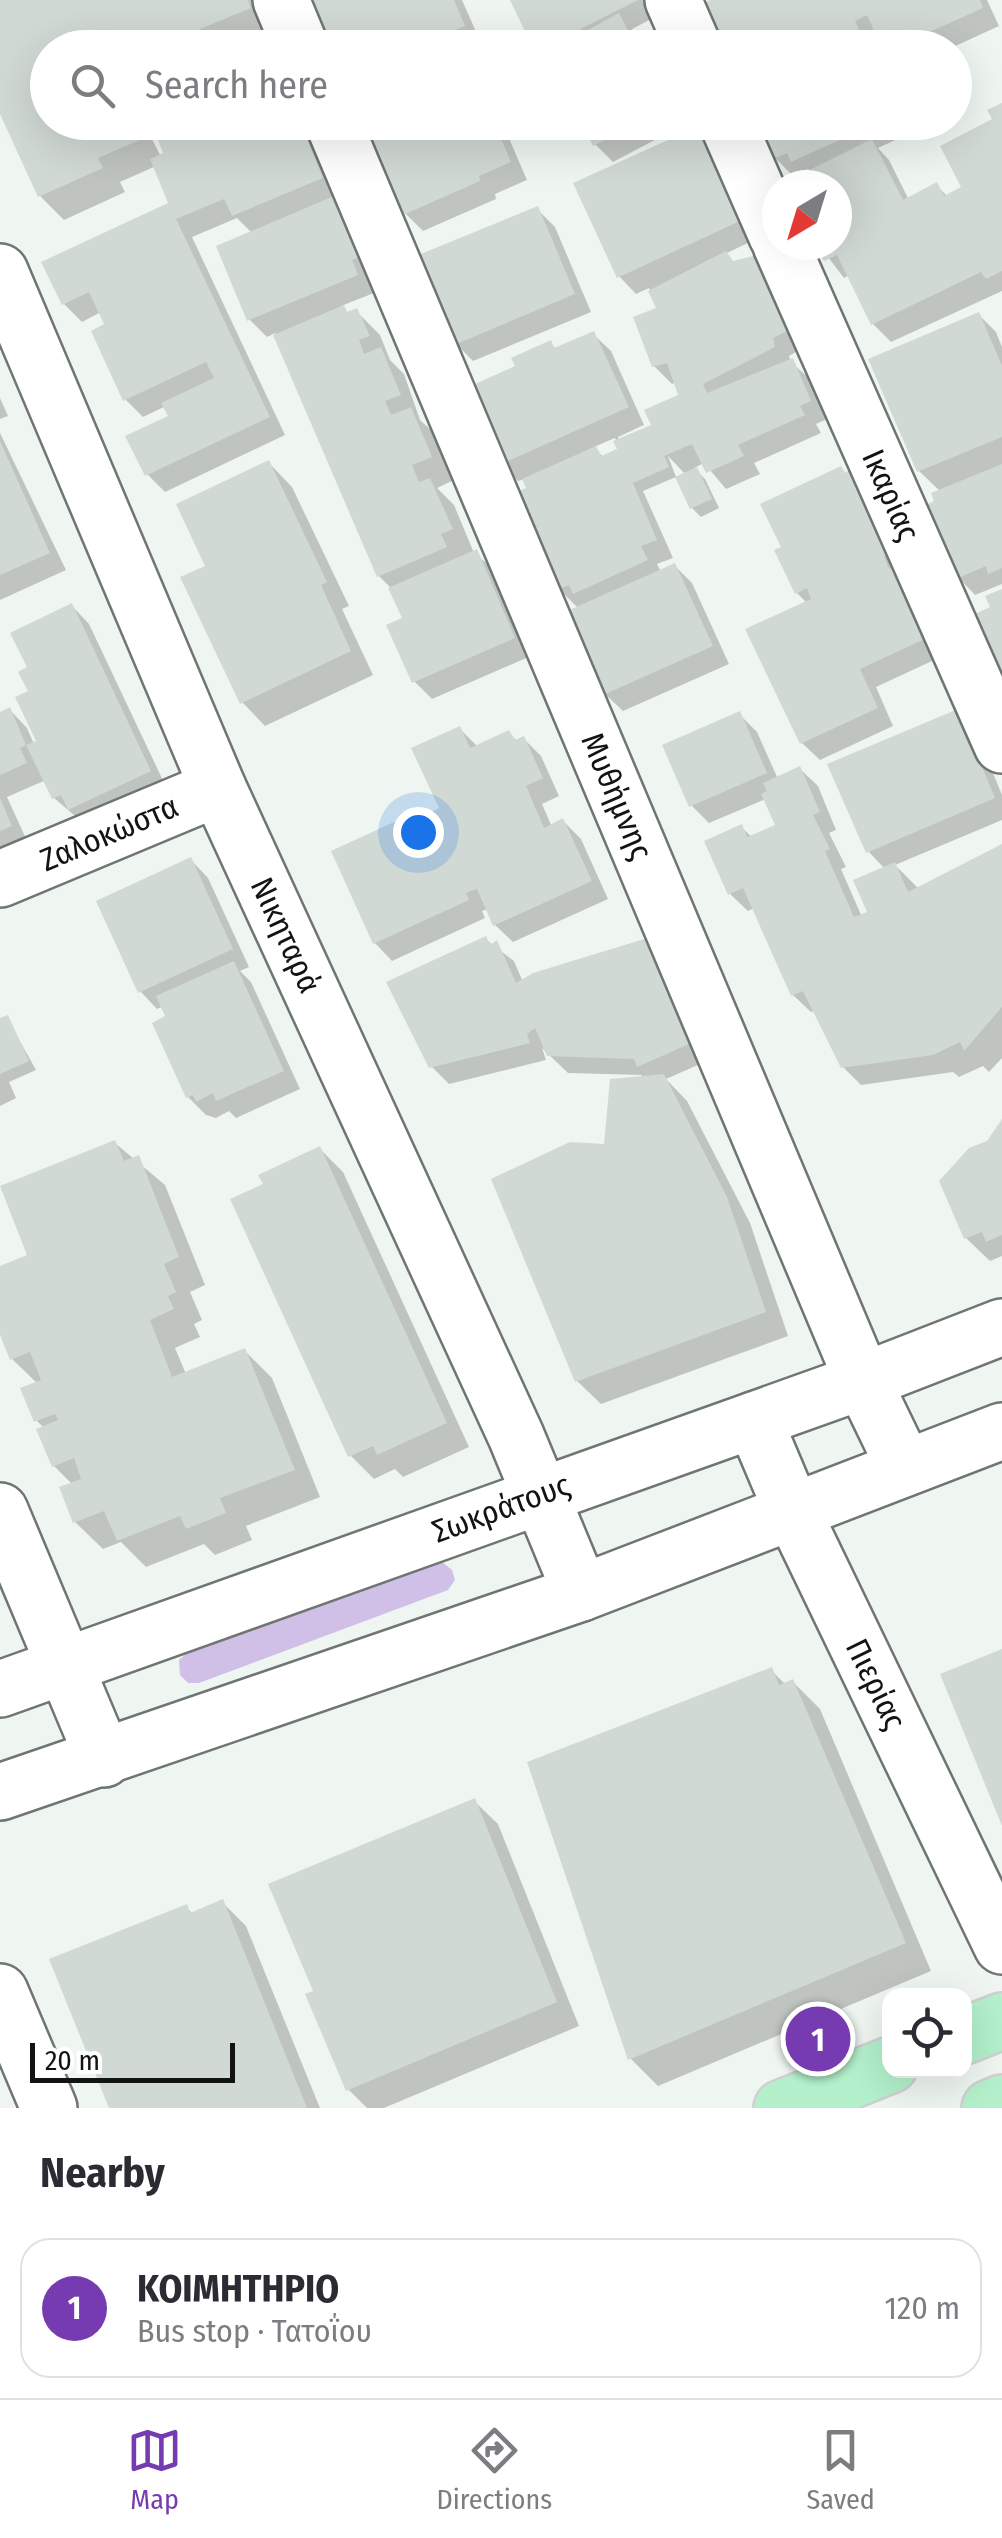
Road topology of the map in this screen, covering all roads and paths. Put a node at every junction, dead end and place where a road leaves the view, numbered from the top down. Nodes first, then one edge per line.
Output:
1 (281, 0) edge
2 (673, 0) edge
3 (294, 30) edge
4 (686, 30) edge
5 (340, 140) edge
6 (735, 140) edge
7 (762, 202) edge
8 (788, 260) edge
9 (0, 272) edge
10 (1002, 745) edge
11 (218, 788) junction
12 (0, 879) edge
13 (1002, 1327) edge
14 (863, 1381) junction
15 (754, 1420) junction
16 (1002, 1431) edge
17 (904, 1468) junction
18 (540, 1493) junction
19 (0, 1510) edge
20 (792, 1510) junction
21 (581, 1593) junction
22 (66, 1666) junction
23 (0, 1689) edge
24 (104, 1759) junction
25 (0, 1792) edge
26 (1002, 1946) edge
27 (0, 1992) edge
28 (1002, 2021) edge
29 (972, 2033) edge
30 (882, 2069) edge
31 (1002, 2103) edge
32 (49, 2108) edge
33 (782, 2108) edge
34 (990, 2108) edge

1 - 3 street
2 - 4 street
5 - 14 street, Μυθήμνης
6 - 7 street
8 - 10 street, Ικαρίας
9 - 11 street, Νικηταρά
11 - 12 street, Ζαλοκώστα
11 - 18 street, Νικηταρά
13 - 14 street, Σωκράτους
14 - 15 street, Σωκράτους
14 - 17 street, Μυθήμνης
15 - 18 street, Σωκράτους
15 - 20 street, Πιερίας
16 - 17 street
17 - 20 street
18 - 21 street, Νικηταρά
18 - 22 street, Σωκράτους
19 - 22 street
20 - 21 street
20 - 26 street, Πιερίας
21 - 24 street
22 - 23 street, Σωκράτους
22 - 24 street
24 - 25 street
27 - 32 street
28 - 29 main road
30 - 33 main road
31 - 34 main road

